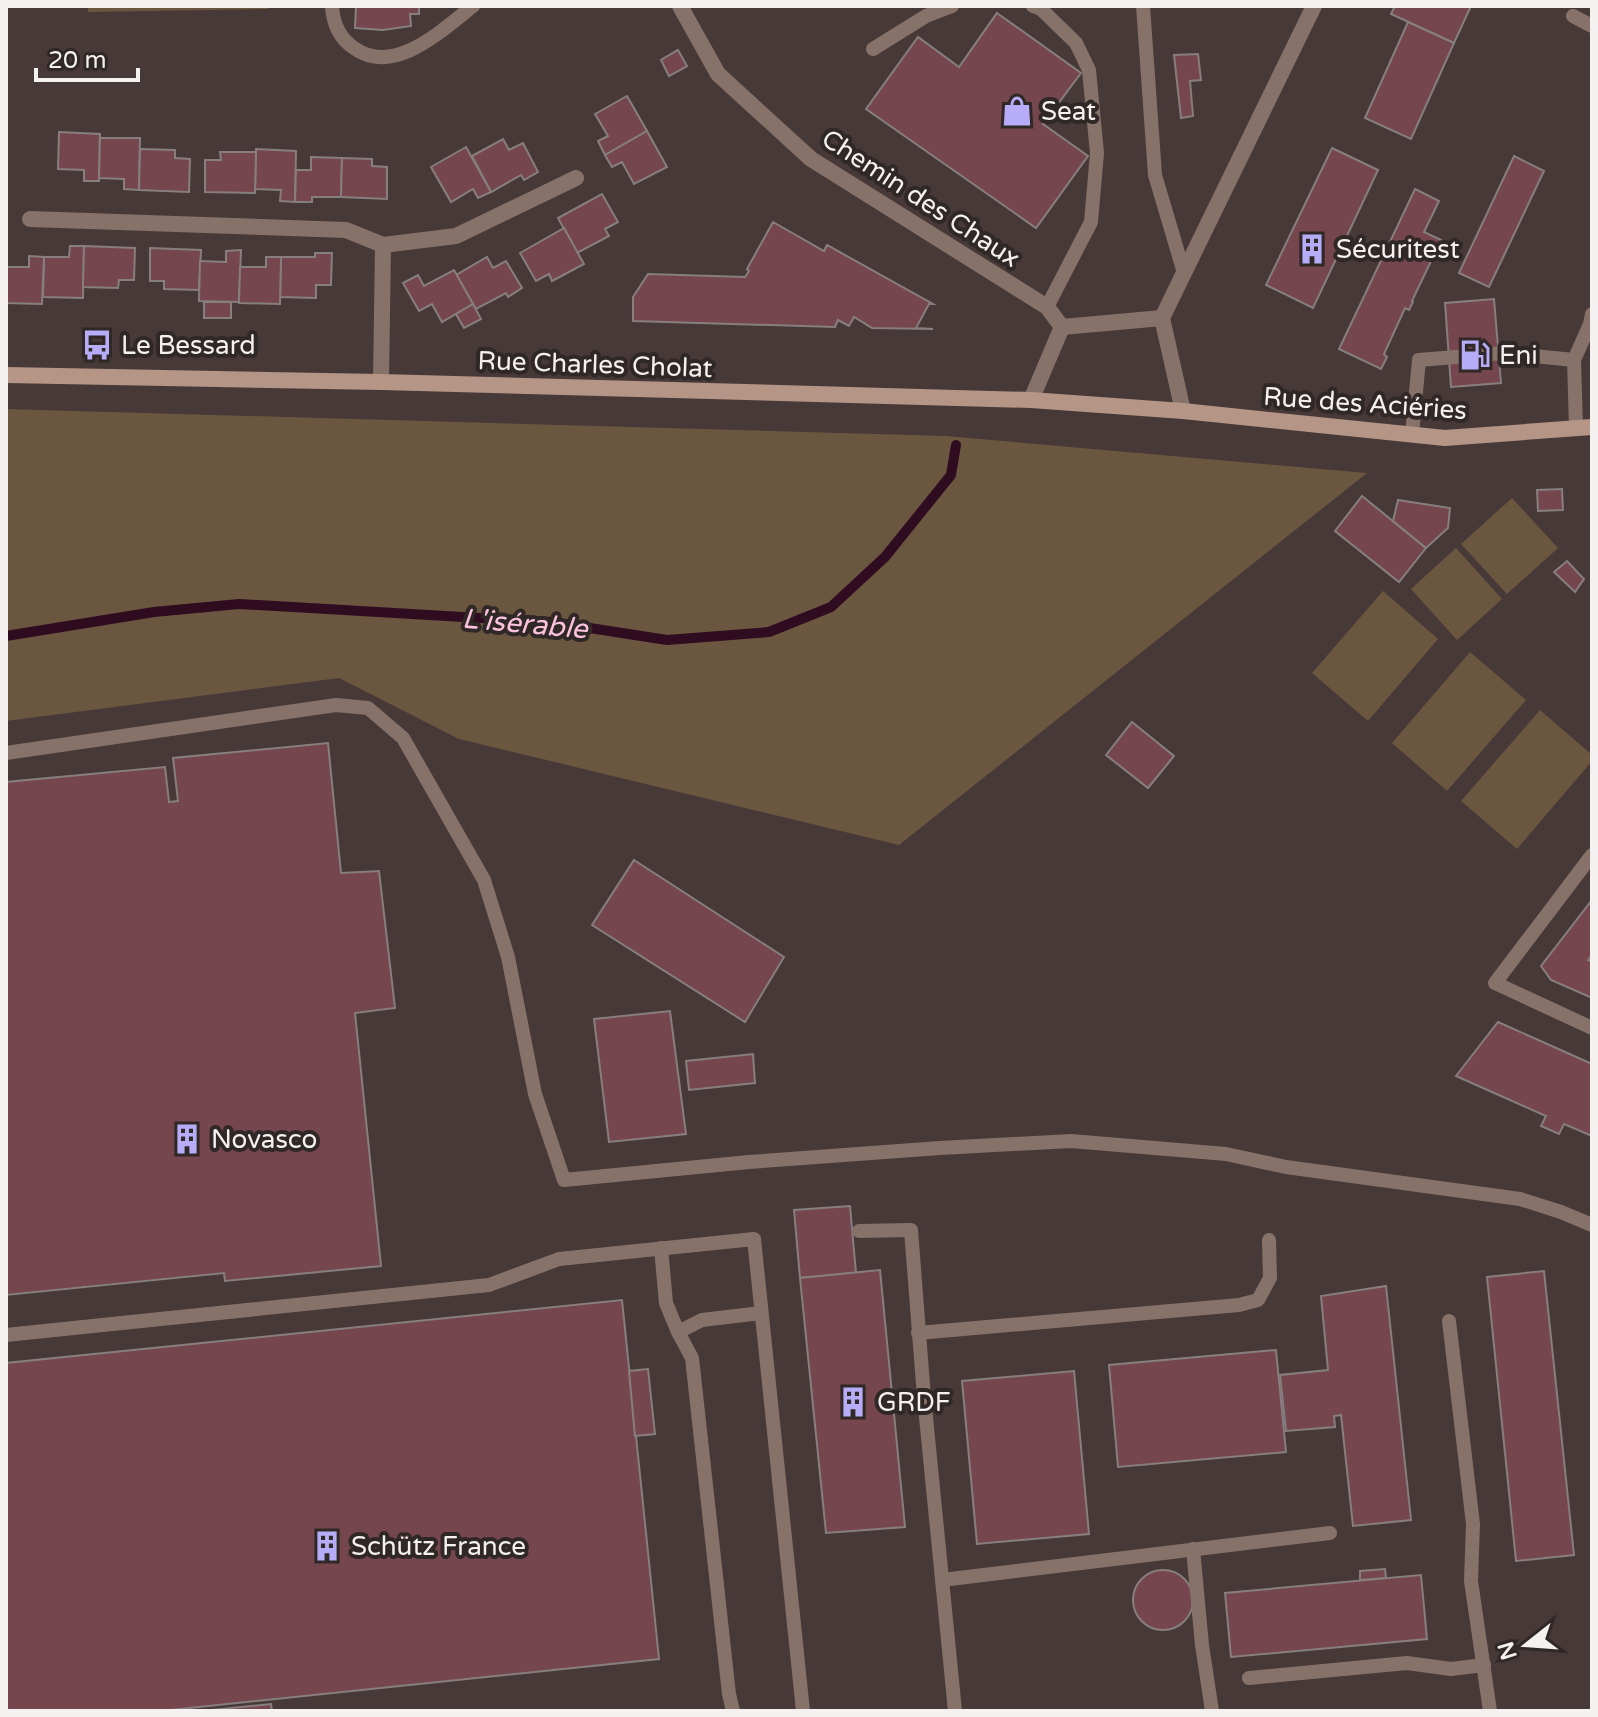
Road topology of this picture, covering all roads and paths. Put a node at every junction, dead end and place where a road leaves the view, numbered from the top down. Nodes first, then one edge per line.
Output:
1 (332, 6) edge
2 (473, 6) edge
3 (680, 6) edge
4 (952, 6) edge
5 (1033, 6) edge
6 (1143, 6) edge
7 (1314, 6) edge
8 (1573, 16) dead end
9 (1592, 26) edge
10 (873, 49) dead end
11 (576, 178) dead end
12 (30, 219) dead end
13 (383, 245) junction
14 (1184, 273) junction
15 (1047, 307) junction
16 (1162, 318) junction
17 (1591, 321) edge
18 (1062, 327) junction
19 (1574, 360) junction
20 (6, 375) edge
21 (381, 382) junction
22 (1031, 400) junction
23 (1183, 411) junction
24 (1584, 427) edge
25 (1412, 434) junction
26 (6, 753) edge
27 (1592, 855) edge
28 (1592, 1028) edge
29 (1592, 1225) edge
30 (859, 1231) dead end
31 (1269, 1240) dead end
32 (661, 1248) junction
33 (761, 1313) junction
34 (1449, 1321) dead end
35 (678, 1332) junction
36 (918, 1333) junction
37 (6, 1335) edge
38 (1330, 1533) dead end
39 (1193, 1549) junction
40 (942, 1580) junction
41 (1484, 1665) junction
42 (1249, 1678) dead end
43 (733, 1711) edge
44 (803, 1711) edge
45 (955, 1711) edge
46 (1212, 1711) edge
47 (1490, 1711) edge

1 - 2 lane
3 - 15 street, Chemin des Chaux
4 - 10 lane
5 - 15 lane
6 - 14 lane
7 - 14 street
8 - 9 lane
11 - 13 street
12 - 13 street
13 - 21 street
14 - 16 street
15 - 18 street, Chemin des Chaux
16 - 18 street
16 - 23 street
17 - 19 lane
18 - 22 street
19 - 24 lane
19 - 25 lane
20 - 21 street, Rue Charles Cholat
21 - 22 street, Rue Charles Cholat
22 - 23 street, Rue Charles Cholat
23 - 25 street, Rue des Aciéries
24 - 25 street, Rue des Aciéries
26 - 29 lane
27 - 28 lane
30 - 36 lane
31 - 36 lane
32 - 33 lane
32 - 35 lane
32 - 37 lane
33 - 35 lane
33 - 44 lane
34 - 41 lane
35 - 43 lane
36 - 40 lane
38 - 39 lane
39 - 40 lane
39 - 46 lane
40 - 45 lane
41 - 42 lane
41 - 47 lane

